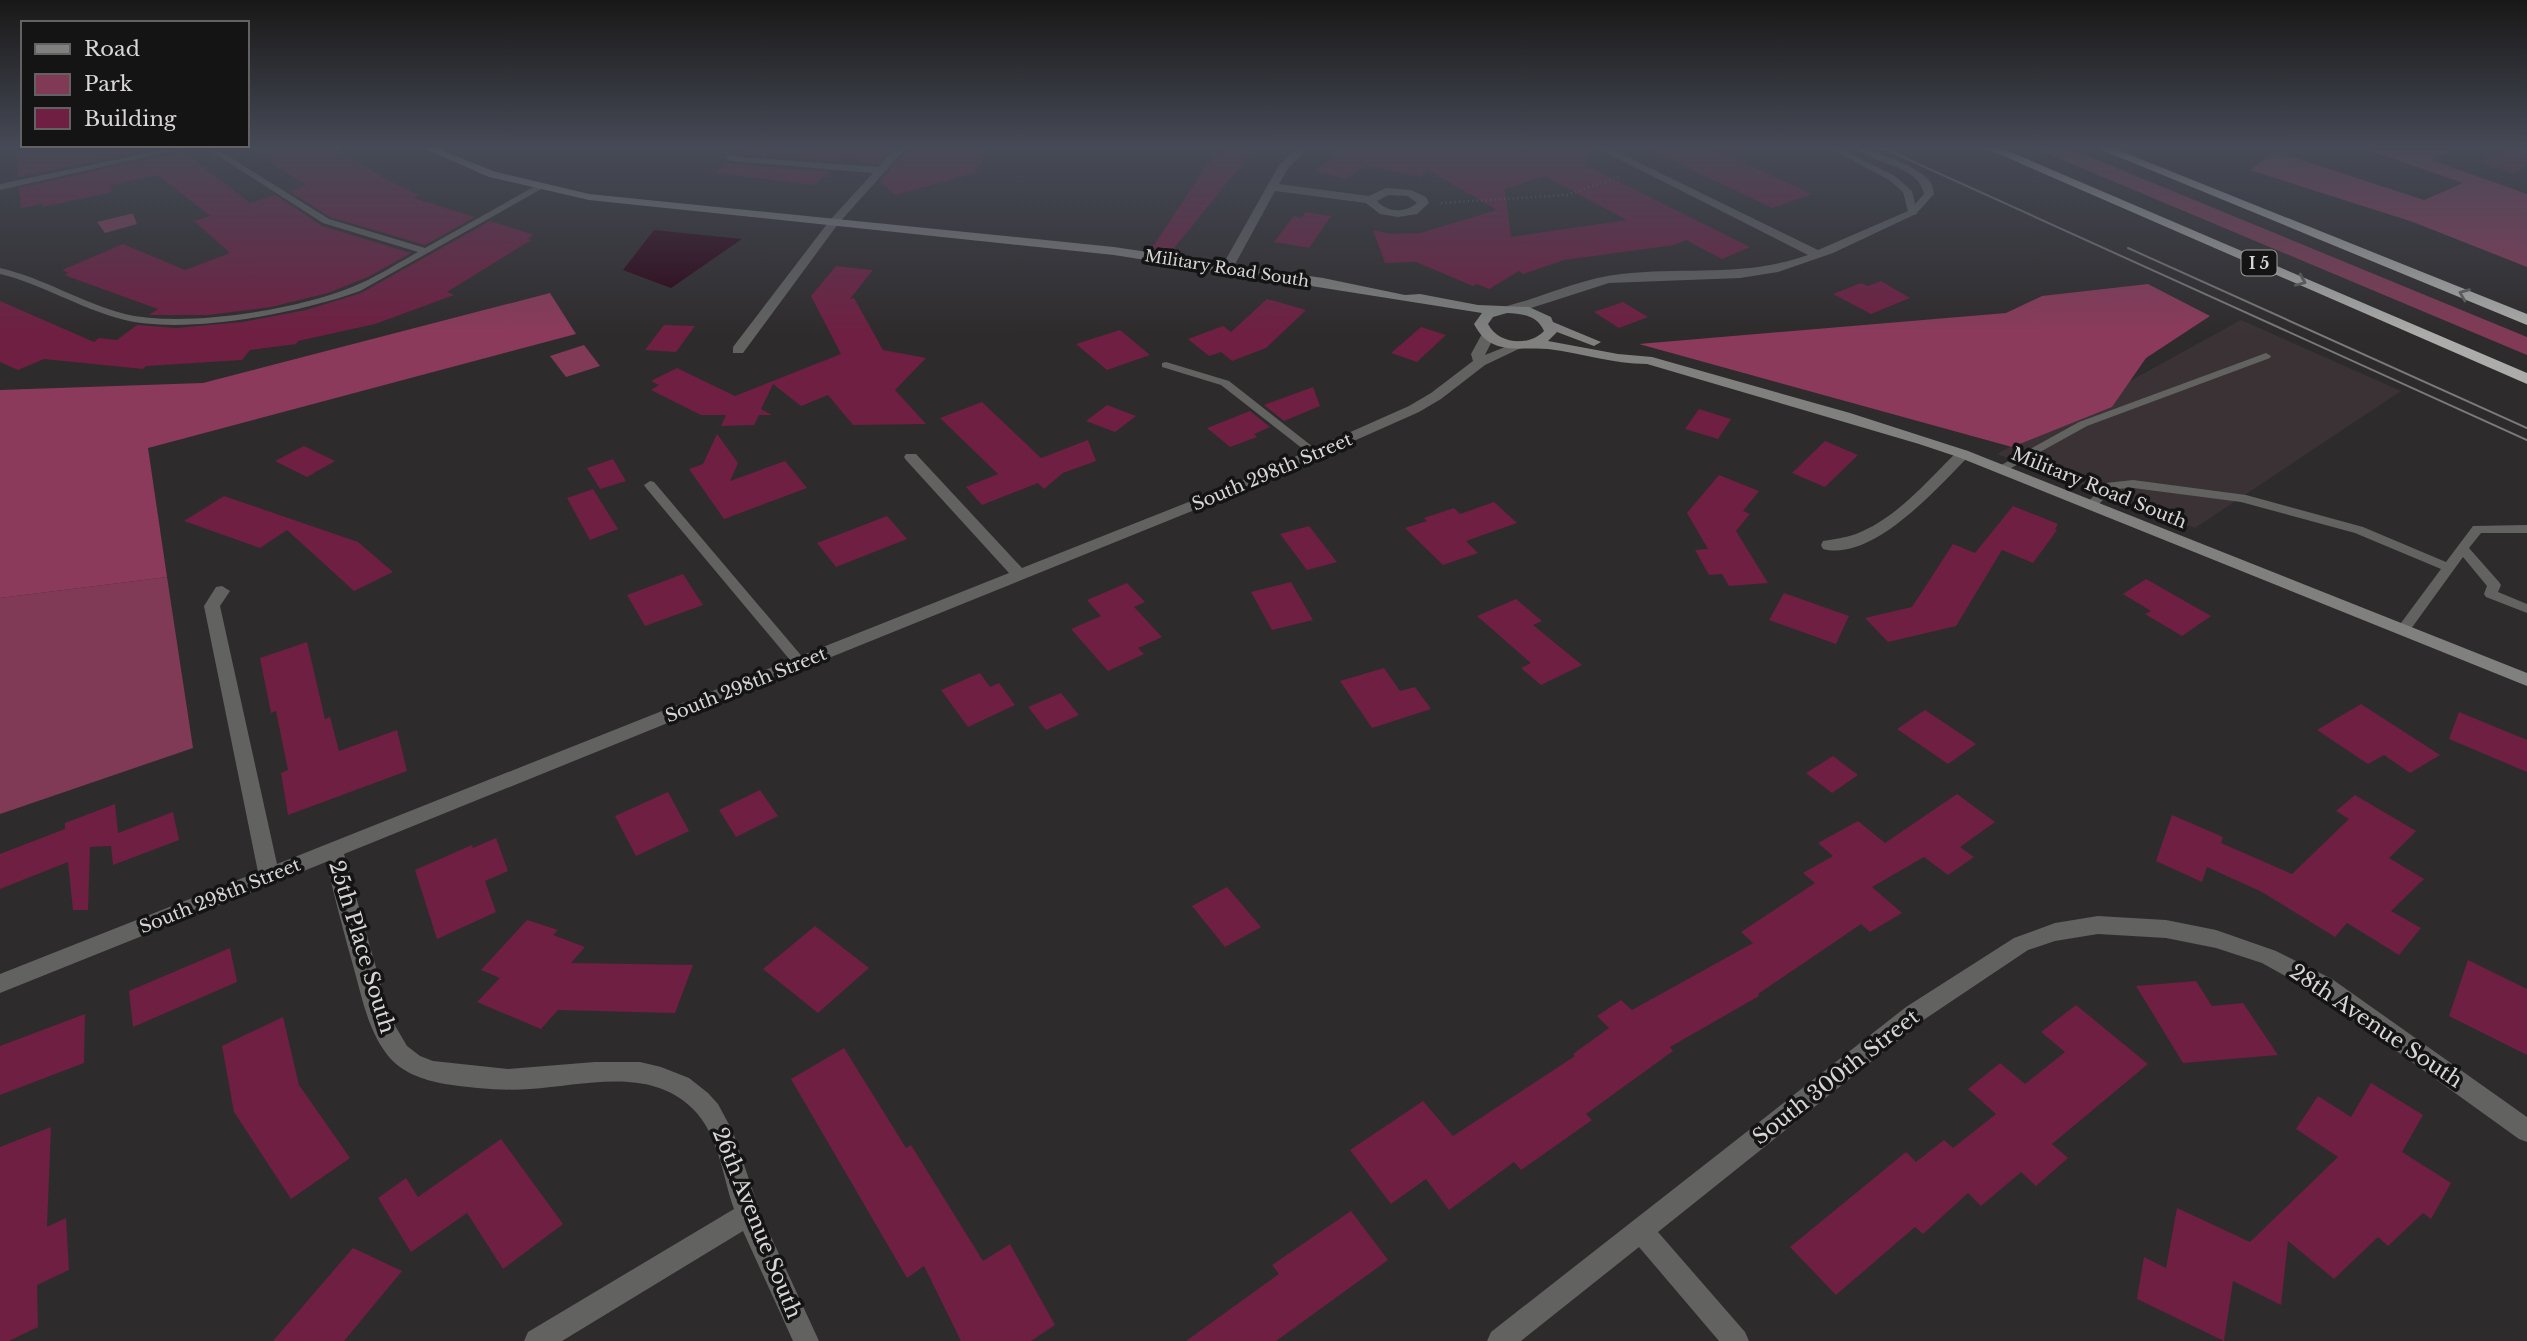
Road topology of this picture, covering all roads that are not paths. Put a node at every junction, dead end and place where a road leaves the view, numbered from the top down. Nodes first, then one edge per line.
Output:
1 (309, 211) edge
2 (498, 211) edge
3 (714, 211) edge
4 (844, 211) edge
5 (1260, 211) edge
6 (1728, 211) edge
7 (1914, 211) edge
8 (2135, 211) edge
9 (2257, 211) edge
10 (1912, 213) joint
11 (834, 222) junction
12 (426, 251) junction
13 (1816, 254) junction
14 (1227, 268) junction
15 (0, 271) edge
16 (1550, 297) junction
17 (1405, 299) junction
18 (1506, 309) junction
19 (2527, 320) edge
20 (1548, 322) junction
21 (1485, 333) junction
22 (1526, 344) junction
23 (738, 350) dead end
24 (2266, 356) dead end
25 (1647, 360) junction
26 (1480, 362) junction
27 (1166, 365) dead end
28 (2527, 379) edge
29 (1316, 454) junction
30 (1963, 454) junction
31 (911, 457) dead end
32 (2000, 468) junction
33 (650, 485) dead end
34 (2091, 505) junction
35 (2527, 529) edge
36 (1829, 545) dead end
37 (2464, 550) junction
38 (2450, 568) junction
39 (1020, 575) junction
40 (222, 591) dead end
41 (2527, 609) edge
42 (2403, 630) junction
43 (800, 663) junction
44 (2527, 680) edge
45 (333, 850) junction
46 (269, 876) junction
47 (2216, 939) joint
48 (0, 984) edge
49 (631, 1072) joint
50 (2527, 1131) edge
51 (749, 1214) junction
52 (1641, 1231) junction
53 (537, 1341) edge
54 (806, 1341) edge
55 (1500, 1341) edge
56 (1736, 1341) edge

1 - 12 lane
2 - 12 lane
3 - 11 main road, Military Road South
4 - 11 street
5 - 14 street
6 - 13 street
7 - 10 lane
8 -> 28 highway, I 5
19 -> 9 highway
10 - 13 street
11 - 14 main road, Military Road South
11 - 23 street
12 - 15 lane
13 - 16 street
14 - 17 main road, Military Road South
16 - 18 street
16 - 20 street
17 - 18 main road, Military Road South
17 - 21 main road, Military Road South
18 - 20 main road, Military Road South
18 - 21 main road
20 - 22 main road
20 - 25 main road, Military Road South
21 - 22 main road, Military Road South
21 - 26 street
22 - 25 main road, Military Road South
22 - 26 street, South 298th Street
24 - 32 lane
25 - 30 main road, Military Road South
26 - 29 street, South 298th Street
27 - 29 lane
29 - 39 street, South 298th Street
30 - 32 main road, Military Road South
30 - 36 street
31 - 39 street
32 - 34 main road, Military Road South
33 - 43 lane
34 - 38 lane
34 - 42 main road, Military Road South
35 - 37 lane
37 - 38 lane
37 - 41 lane
38 - 42 lane
39 - 43 street, South 298th Street
40 - 46 street
42 - 44 main road, Military Road South
43 - 45 street, South 298th Street
45 - 46 street, South 298th Street
45 - 49 street, 25th Place South
46 - 48 street, South 298th Street
47 - 50 street, 28th Avenue South
47 - 52 street, South 300th Street
49 - 51 street, 26th Avenue South
51 - 53 street
51 - 54 street, 26th Avenue South
52 - 55 street, South 300th Street
52 - 56 street

